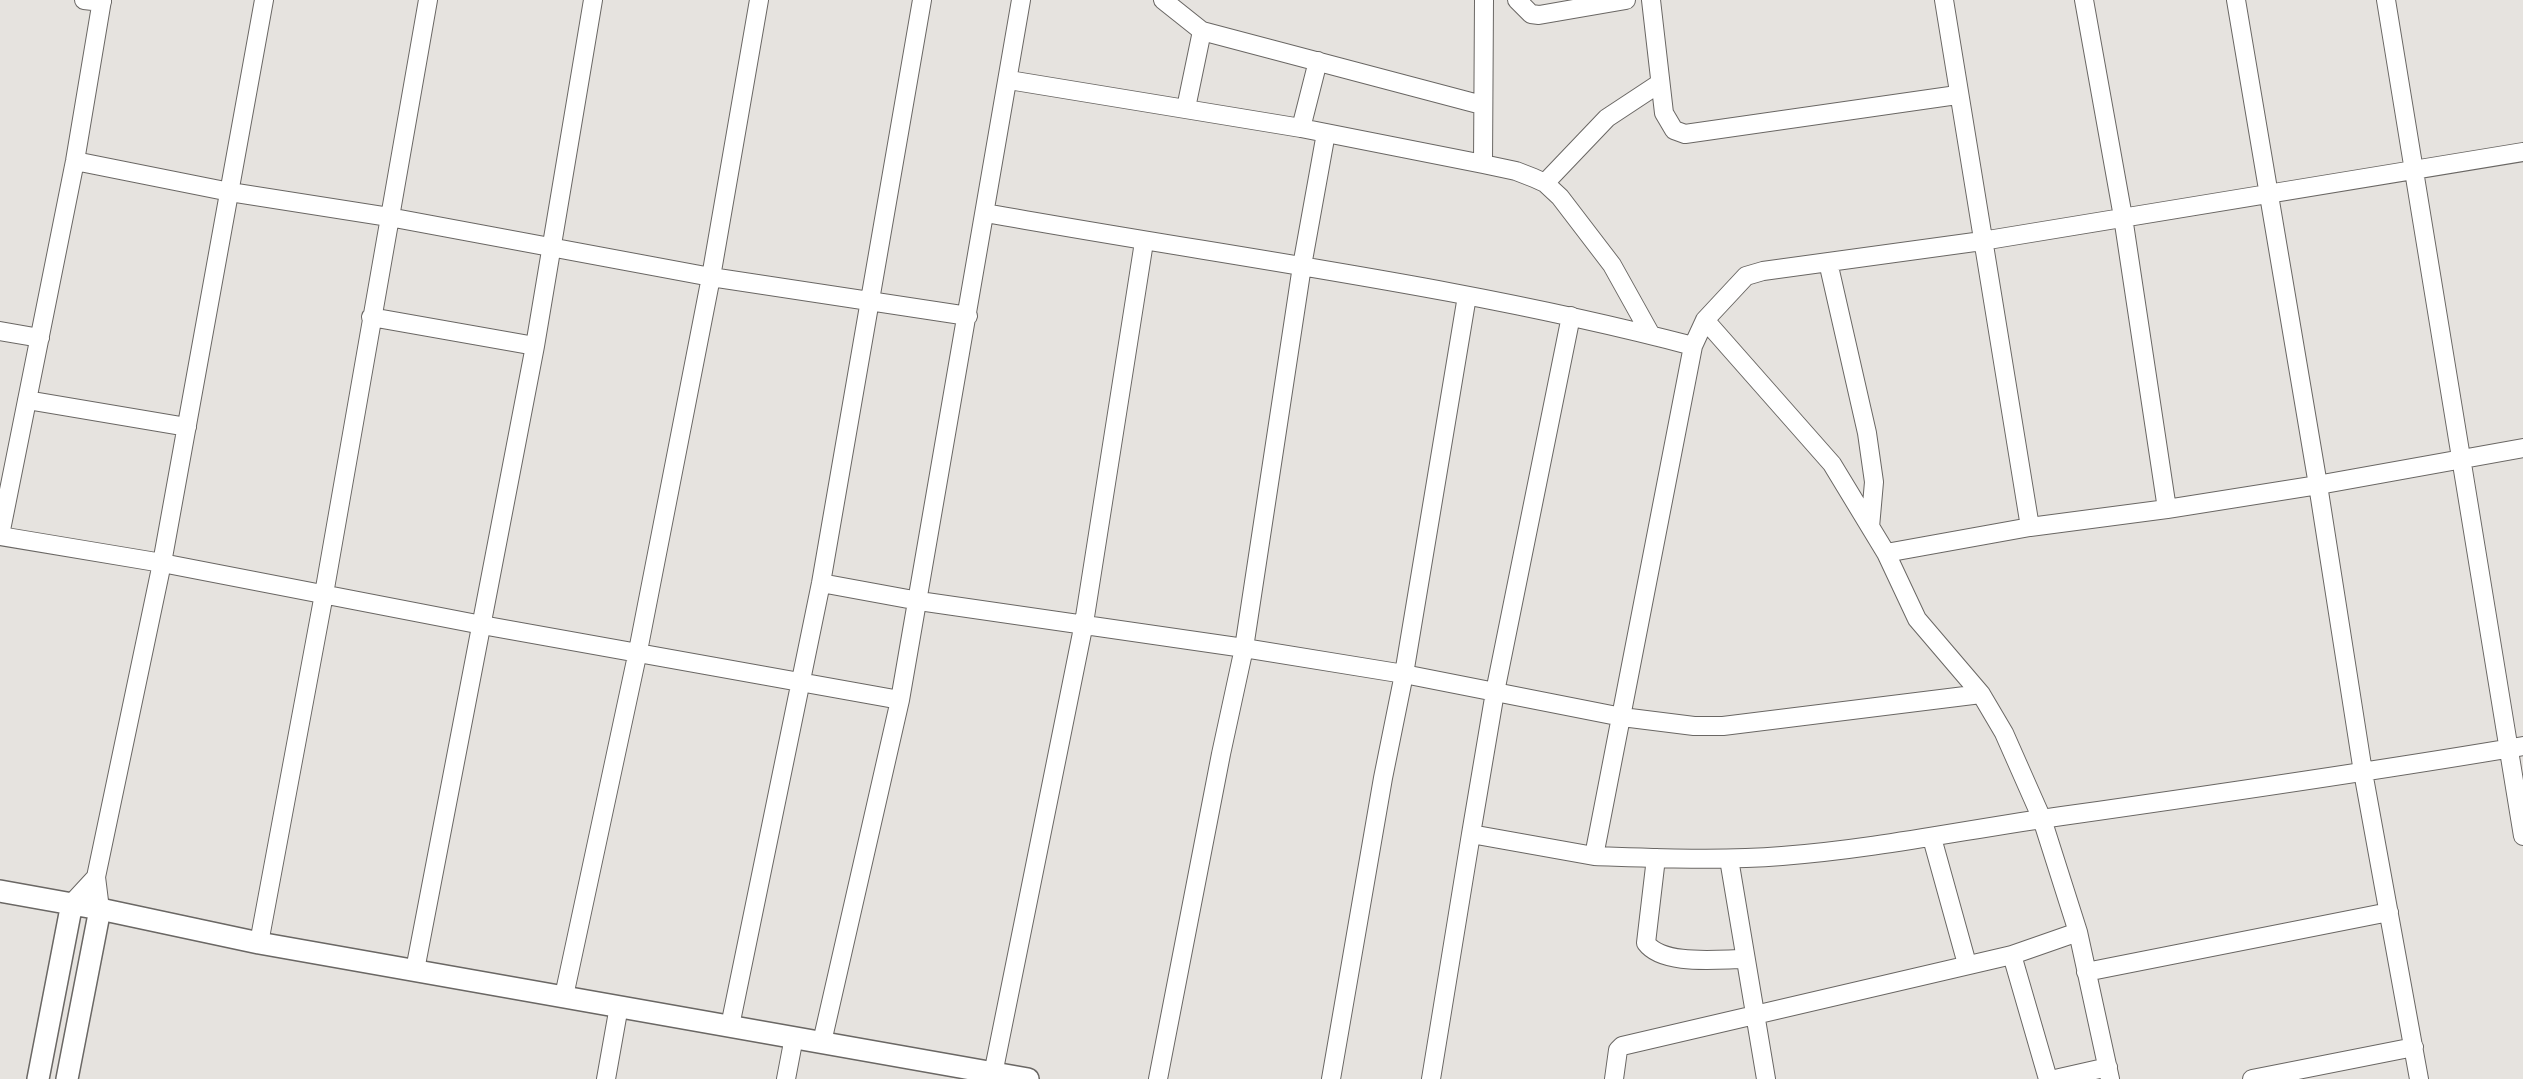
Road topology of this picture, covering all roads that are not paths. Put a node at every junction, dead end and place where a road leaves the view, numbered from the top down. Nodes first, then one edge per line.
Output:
1 (84, 0) edge
2 (264, 0) edge
3 (428, 0) edge
4 (593, 0) edge
5 (759, 0) edge
6 (922, 0) edge
7 (1021, 0) edge
8 (1163, 0) edge
9 (1484, 0) edge
10 (1517, 0) edge
11 (1626, 0) edge
12 (1651, 0) edge
13 (1944, 0) edge
14 (2084, 0) edge
15 (2236, 0) edge
16 (2386, 0) edge
17 (102, 1) edge
18 (1202, 30) junction
19 (1318, 61) junction
20 (1009, 80) junction
21 (1660, 83) junction
22 (1957, 95) junction
23 (1482, 105) junction
24 (1186, 108) junction
25 (1301, 128) junction
26 (1326, 133) junction
27 (2523, 152) edge
28 (75, 161) junction
29 (1483, 164) junction
30 (2414, 170) junction
31 (1545, 183) junction
32 (230, 192) junction
33 (2268, 193) junction
34 (986, 213) junction
35 (389, 217) junction
36 (2123, 217) junction
37 (1982, 241) junction
38 (1144, 242) junction
39 (552, 246) junction
40 (1828, 262) junction
41 (1302, 266) junction
42 (711, 277) junction
43 (1467, 296) junction
44 (871, 302) junction
45 (968, 316) junction
46 (1570, 316) junction
47 (371, 317) junction
48 (1705, 320) junction
49 (0, 330) edge
50 (1650, 335) junction
51 (40, 338) junction
52 (535, 346) junction
53 (1693, 346) junction
54 (27, 400) junction
55 (187, 427) junction
56 (2523, 448) edge
57 (2462, 458) junction
58 (2318, 485) junction
59 (2167, 510) junction
60 (2030, 526) junction
61 (1870, 527) junction
62 (0, 535) edge
63 (1886, 553) junction
64 (162, 563) junction
65 (821, 583) junction
66 (324, 594) junction
67 (919, 600) junction
68 (1084, 623) junction
69 (482, 625) junction
70 (1244, 648) junction
71 (638, 652) junction
72 (1404, 674) junction
73 (800, 682) junction
74 (1495, 692) junction
75 (1981, 694) junction
76 (900, 700) junction
77 (1622, 717) junction
78 (2516, 747) edge
79 (2363, 772) junction
80 (2042, 819) junction
81 (1471, 834) junction
82 (2523, 836) edge
83 (1932, 838) junction
84 (1594, 856) junction
85 (1656, 858) junction
86 (1729, 859) junction
87 (96, 878) junction
88 (0, 890) edge
89 (72, 904) junction
90 (100, 909) junction
91 (2389, 912) junction
92 (2078, 932) junction
93 (259, 943) junction
94 (2012, 954) junction
95 (1745, 959) junction
96 (1967, 964) junction
97 (415, 970) junction
98 (2086, 972) junction
99 (564, 996) junction
100 (619, 1006) junction
101 (1754, 1014) junction
102 (730, 1026) junction
103 (794, 1037) junction
104 (822, 1042) junction
105 (2414, 1047) junction
106 (2109, 1073) edge
107 (993, 1076) edge
108 (38, 1079) edge
109 (67, 1079) edge
110 (606, 1079) edge
111 (786, 1079) edge
112 (1028, 1079) edge
113 (1158, 1079) edge
114 (1331, 1079) edge
115 (1430, 1079) edge
116 (1614, 1079) edge
117 (1766, 1079) edge
118 (2048, 1079) edge
119 (2055, 1079) edge
120 (2252, 1079) edge
121 (2419, 1079) edge

1 - 17 street
2 - 32 street
3 - 35 street
4 - 39 street
5 - 42 street
6 - 44 street
7 - 20 street
8 - 18 street
9 - 23 street
10 - 11 street
12 - 21 street
13 - 22 street
14 - 36 street
15 - 33 street
16 - 30 street
17 - 28 street
18 - 19 street
18 - 24 street
19 - 23 street
19 - 25 street
20 - 24 street
20 - 34 street
21 - 22 street
21 - 31 street
22 - 37 street
23 - 29 street
24 - 25 street
25 - 26 street
26 - 29 street
26 - 41 street
27 - 30 street
28 - 32 street
28 - 51 street
29 - 31 street
30 - 33 street
30 - 57 street
31 - 50 street
32 - 35 street
32 - 55 street
33 - 36 street
33 - 58 street
34 - 38 street
34 - 45 street
35 - 39 street
35 - 47 street
36 - 37 street
36 - 59 street
37 - 40 street
37 - 60 street
38 - 41 street
38 - 68 street
39 - 42 street
39 - 52 street
40 - 48 street
40 - 61 street
41 - 43 street
41 - 70 street
42 - 44 street
42 - 71 street
43 - 46 street
43 - 72 street
44 - 45 street
44 - 65 street
45 - 67 street
46 - 50 street
46 - 74 street
47 - 52 street
47 - 66 street
48 - 53 street
48 - 61 street
49 - 51 street
50 - 53 street
51 - 54 street
52 - 69 street
53 - 77 street
54 - 55 street
54 - 62 street
55 - 64 street
56 - 57 street
57 - 58 street
57 - 78 street
58 - 59 street
58 - 79 street
59 - 60 street
60 - 63 street
61 - 63 street
62 - 64 street
63 - 75 street
64 - 66 street
64 - 87 street
65 - 67 street
65 - 73 street
66 - 69 street
66 - 93 street
67 - 68 street
67 - 76 street
68 - 70 street
68 - 107 street
69 - 71 street
69 - 97 street
70 - 72 street
70 - 113 street
71 - 73 street
71 - 99 street
72 - 74 street
72 - 114 street
73 - 76 street
73 - 102 street
74 - 77 street
74 - 81 street
75 - 77 street
75 - 80 street
76 - 104 street
77 - 84 street
78 - 79 street
78 - 82 street
79 - 80 street
79 - 91 street
80 - 83 street
80 - 92 street
81 - 84 street
81 - 115 street
83 - 86 street
83 - 96 street
84 - 85 street
85 - 86 street
85 - 95 street
86 - 95 street
87 - 89 street
87 - 90 street
88 - 89 street
89 - 90 street
89 - 108 street
90 - 93 street
90 - 109 street
91 - 98 street
91 - 105 street
92 - 94 street
92 - 98 street
93 - 97 street
94 - 96 street
94 - 118 street
95 - 101 street
96 - 101 street
97 - 99 street
98 - 106 street
99 - 100 street
100 - 102 street
100 - 110 street
101 - 116 street
101 - 117 street
102 - 103 street
103 - 104 street
103 - 111 street
104 - 107 street
105 - 120 street
105 - 121 street
106 - 119 street
107 - 112 street

